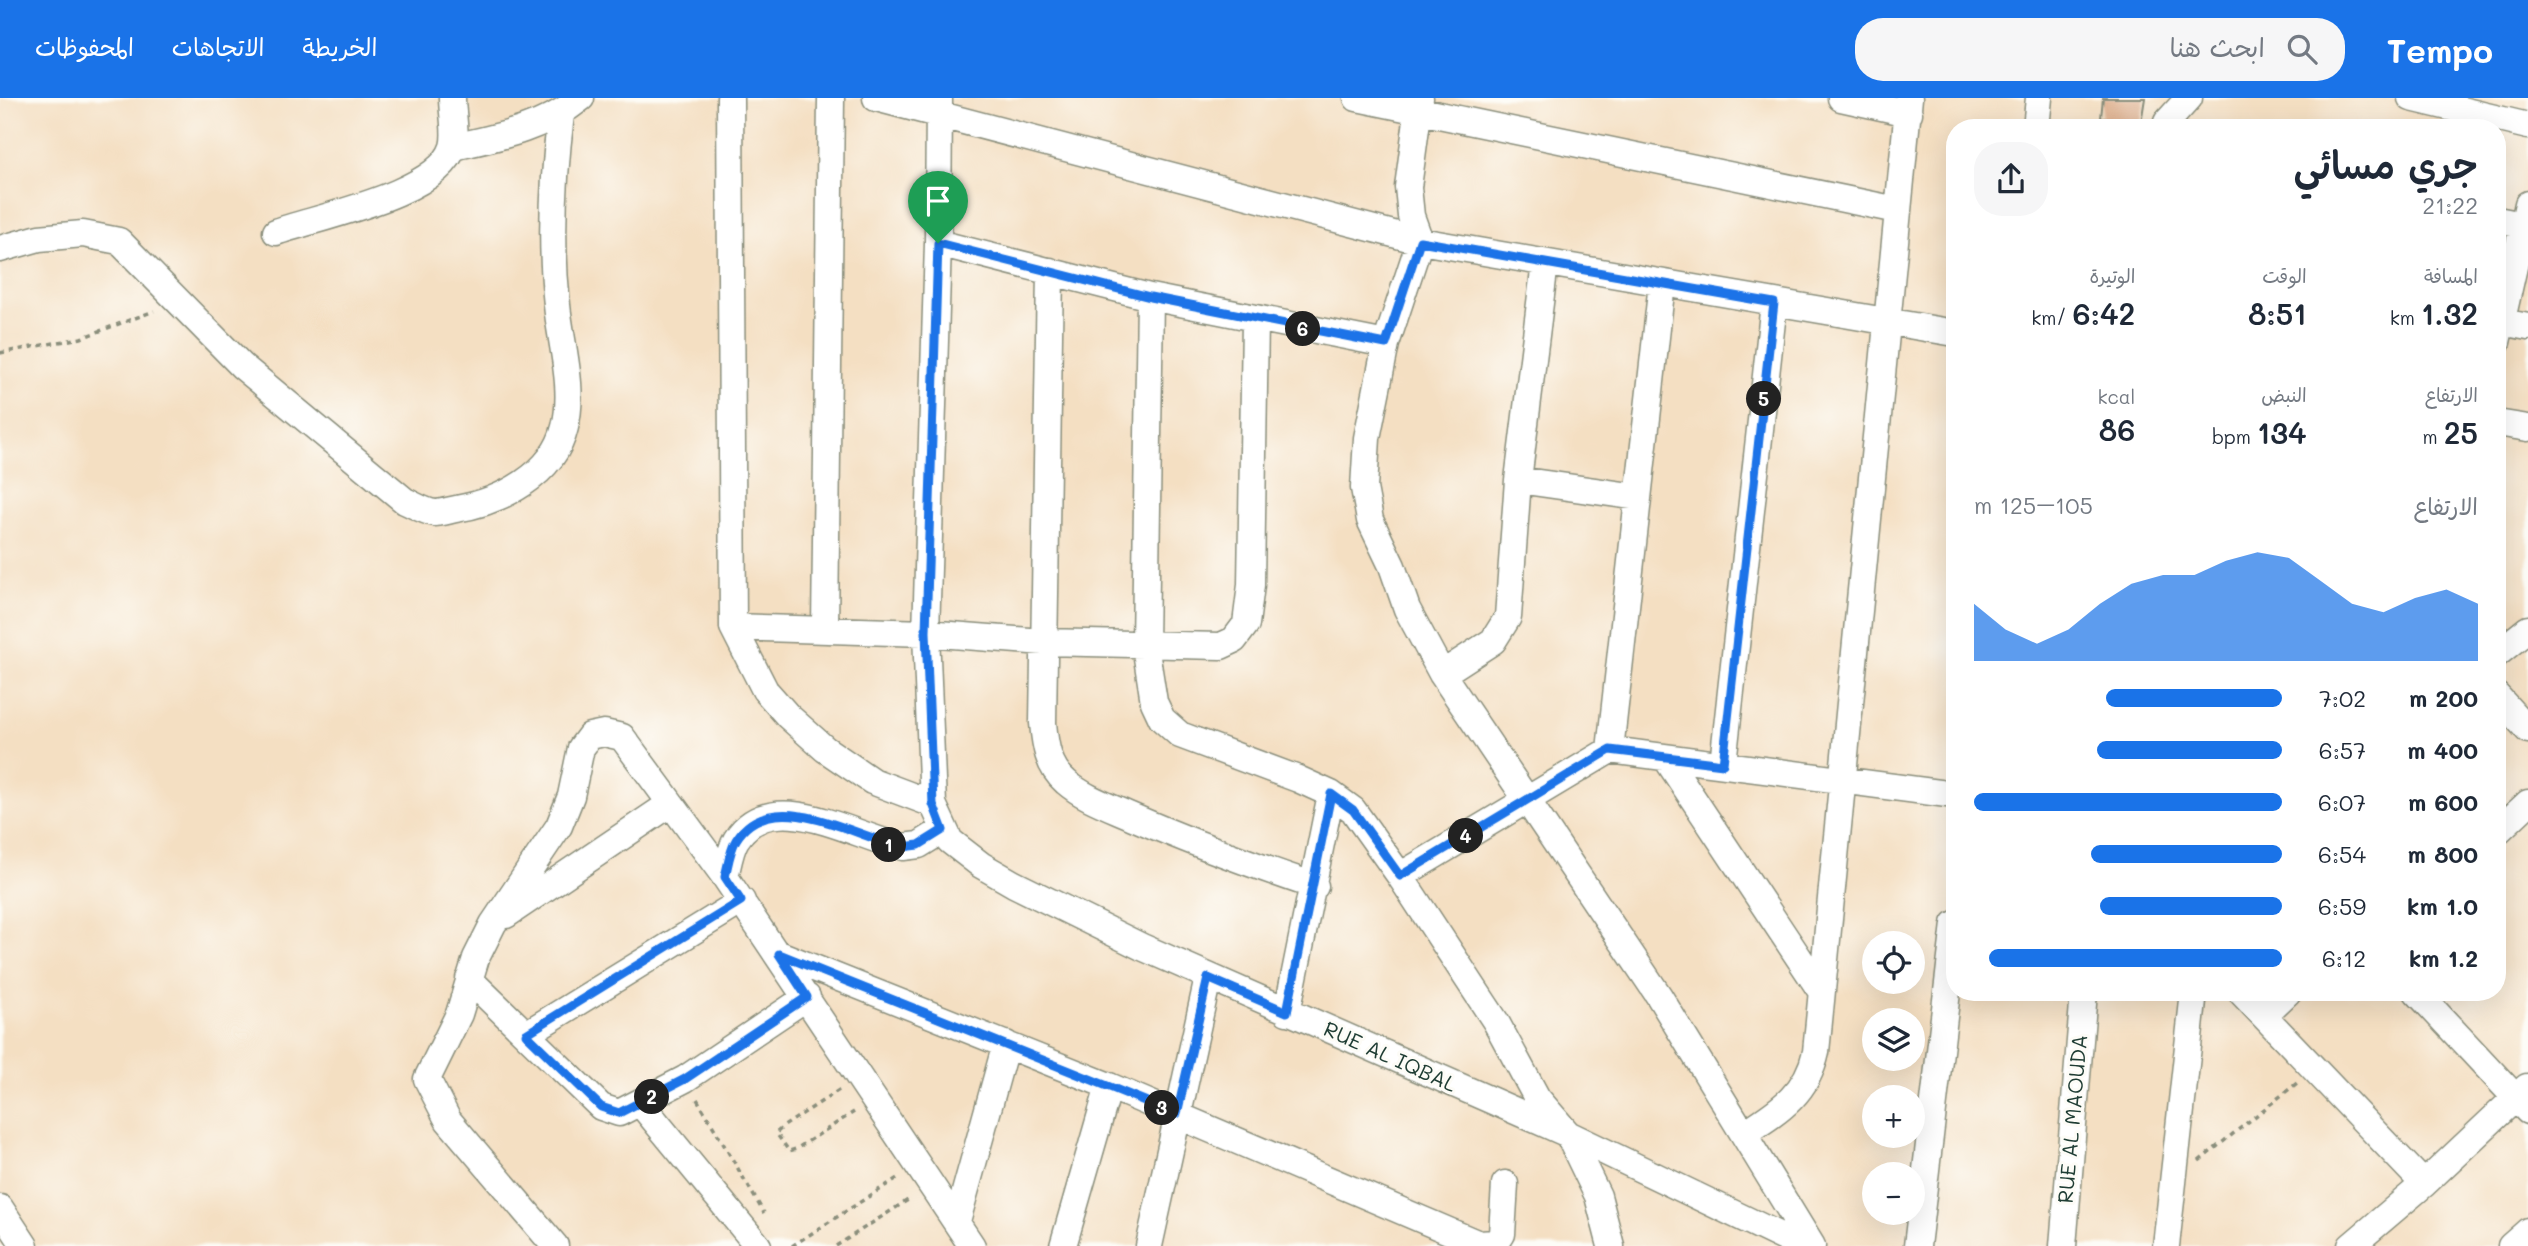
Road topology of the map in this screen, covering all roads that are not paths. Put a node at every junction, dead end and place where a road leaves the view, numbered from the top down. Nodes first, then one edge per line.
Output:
1 (452, 98) edge
2 (730, 98) edge
3 (831, 98) edge
4 (876, 98) edge
5 (1357, 98) edge
6 (1841, 98) edge
7 (2039, 98) edge
8 (2189, 98) edge
9 (2411, 98) edge
10 (1418, 104) edge
11 (1909, 105) edge
12 (571, 106) edge
13 (938, 107) edge
14 (2037, 119) edge
15 (2168, 119) edge
16 (2499, 119) edge
17 (2506, 121) edge
18 (2528, 126) edge
19 (453, 147) junction
20 (1897, 210) junction
21 (2526, 218) edge
22 (2506, 219) edge
23 (276, 232) dead end
24 (1420, 241) junction
25 (938, 243) junction
26 (0, 248) edge
27 (1545, 263) junction
28 (1050, 271) junction
29 (1662, 283) junction
30 (1150, 297) junction
31 (2506, 299) edge
32 (1774, 303) junction
33 (1255, 320) junction
34 (1887, 321) junction
35 (2528, 327) edge
36 (2506, 328) edge
37 (1946, 331) edge
38 (1386, 344) junction
39 (2506, 424) edge
40 (2528, 428) edge
41 (1518, 480) junction
42 (1638, 497) junction
43 (733, 627) junction
44 (825, 629) junction
45 (2528, 629) edge
46 (926, 632) junction
47 (1043, 642) junction
48 (1145, 645) junction
49 (2506, 647) edge
50 (1442, 674) junction
51 (2506, 706) edge
52 (2528, 730) edge
53 (1610, 750) junction
54 (1665, 758) junction
55 (1723, 764) junction
56 (1842, 780) junction
57 (1331, 794) junction
58 (1946, 794) edge
59 (1526, 800) junction
60 (2528, 803) edge
61 (670, 804) junction
62 (933, 804) junction
63 (2506, 824) edge
64 (943, 830) junction
65 (1400, 876) junction
66 (725, 877) junction
67 (1315, 886) junction
68 (741, 901) junction
69 (493, 924) junction
70 (779, 954) junction
71 (1208, 978) junction
72 (470, 979) junction
73 (1821, 990) junction
74 (807, 997) junction
75 (1946, 1000) edge
76 (2083, 1001) edge
77 (2193, 1001) edge
78 (2250, 1001) edge
79 (2279, 1001) edge
80 (2426, 1001) edge
81 (1287, 1012) junction
82 (2264, 1015) junction
83 (526, 1034) junction
84 (1006, 1045) junction
85 (1109, 1086) junction
86 (2524, 1098) edge
87 (641, 1104) junction
88 (1177, 1114) junction
89 (1745, 1133) junction
90 (1568, 1134) junction
91 (1505, 1184) dead end
92 (2424, 1184) junction
93 (0, 1208) edge
94 (957, 1221) junction
95 (2528, 1231) edge
96 (764, 1234) edge
97 (25, 1246) edge
98 (555, 1246) edge
99 (972, 1246) edge
100 (1063, 1246) edge
101 (1149, 1246) edge
102 (1611, 1246) edge
103 (1801, 1246) edge
104 (1812, 1246) edge
105 (1917, 1246) edge
106 (2063, 1246) edge
107 (2166, 1246) edge
108 (2351, 1246) edge
109 (2511, 1246) edge

1 - 19 street
2 - 43 street
3 - 44 street
4 - 13 street
5 - 10 street
6 - 11 street
7 - 14 street
8 - 15 street
9 - 16 street
10 - 20 street
10 - 24 street
11 - 20 street
12 - 19 street
12 - 26 street
13 - 24 street
13 - 25 street
17 - 18 street
19 - 23 street
20 - 34 street
21 - 22 street
21 - 31 street
24 - 27 street
24 - 38 street
25 - 28 street
25 - 46 street
27 - 29 street
27 - 41 street
28 - 30 street
28 - 47 street
29 - 32 street
29 - 42 street
30 - 33 street
30 - 48 street
32 - 34 street
32 - 55 street
33 - 38 street
33 - 48 street
34 - 37 street
34 - 56 street
35 - 36 street
38 - 50 street
39 - 40 street
41 - 42 street
41 - 50 street
42 - 53 street
43 - 44 street
43 - 62 street
44 - 46 street
45 - 49 street
46 - 47 street
46 - 62 street
47 - 48 street
47 - 67 street
48 - 57 street
50 - 59 street
51 - 52 street
53 - 54 street
53 - 59 street
54 - 55 street
54 - 73 street
55 - 56 street
56 - 58 street
56 - 73 street
57 - 65 street
57 - 67 street
59 - 65 street
59 - 89 street
60 - 63 street
61 - 66 street
61 - 69 street
61 - 69 street
62 - 64 street
64 - 66 street
64 - 71 street, RUE AL IQBAL
65 - 90 street
66 - 68 street
67 - 81 street
68 - 70 street
68 - 83 street
69 - 72 street
70 - 74 street
70 - 84 street
71 - 81 street, RUE AL IQBAL
71 - 88 street
72 - 83 street
72 - 98 street
73 - 89 street
74 - 87 street
74 - 94 street
75 - 105 street
76 - 106 street, RUE AL MAOUDA
77 - 107 street
78 - 82 street
79 - 82 street
80 - 86 street
81 - 90 street, RUE AL IQBAL
82 - 92 street
83 - 87 street
84 - 85 street
84 - 94 street
85 - 88 street
85 - 100 street
86 - 92 street
87 - 96 street
88 - 91 street
88 - 101 street
89 - 104 street
90 - 102 street
90 - 103 street, RUE AL IQBAL
92 - 108 street
93 - 97 street
94 - 99 street
95 - 109 street

